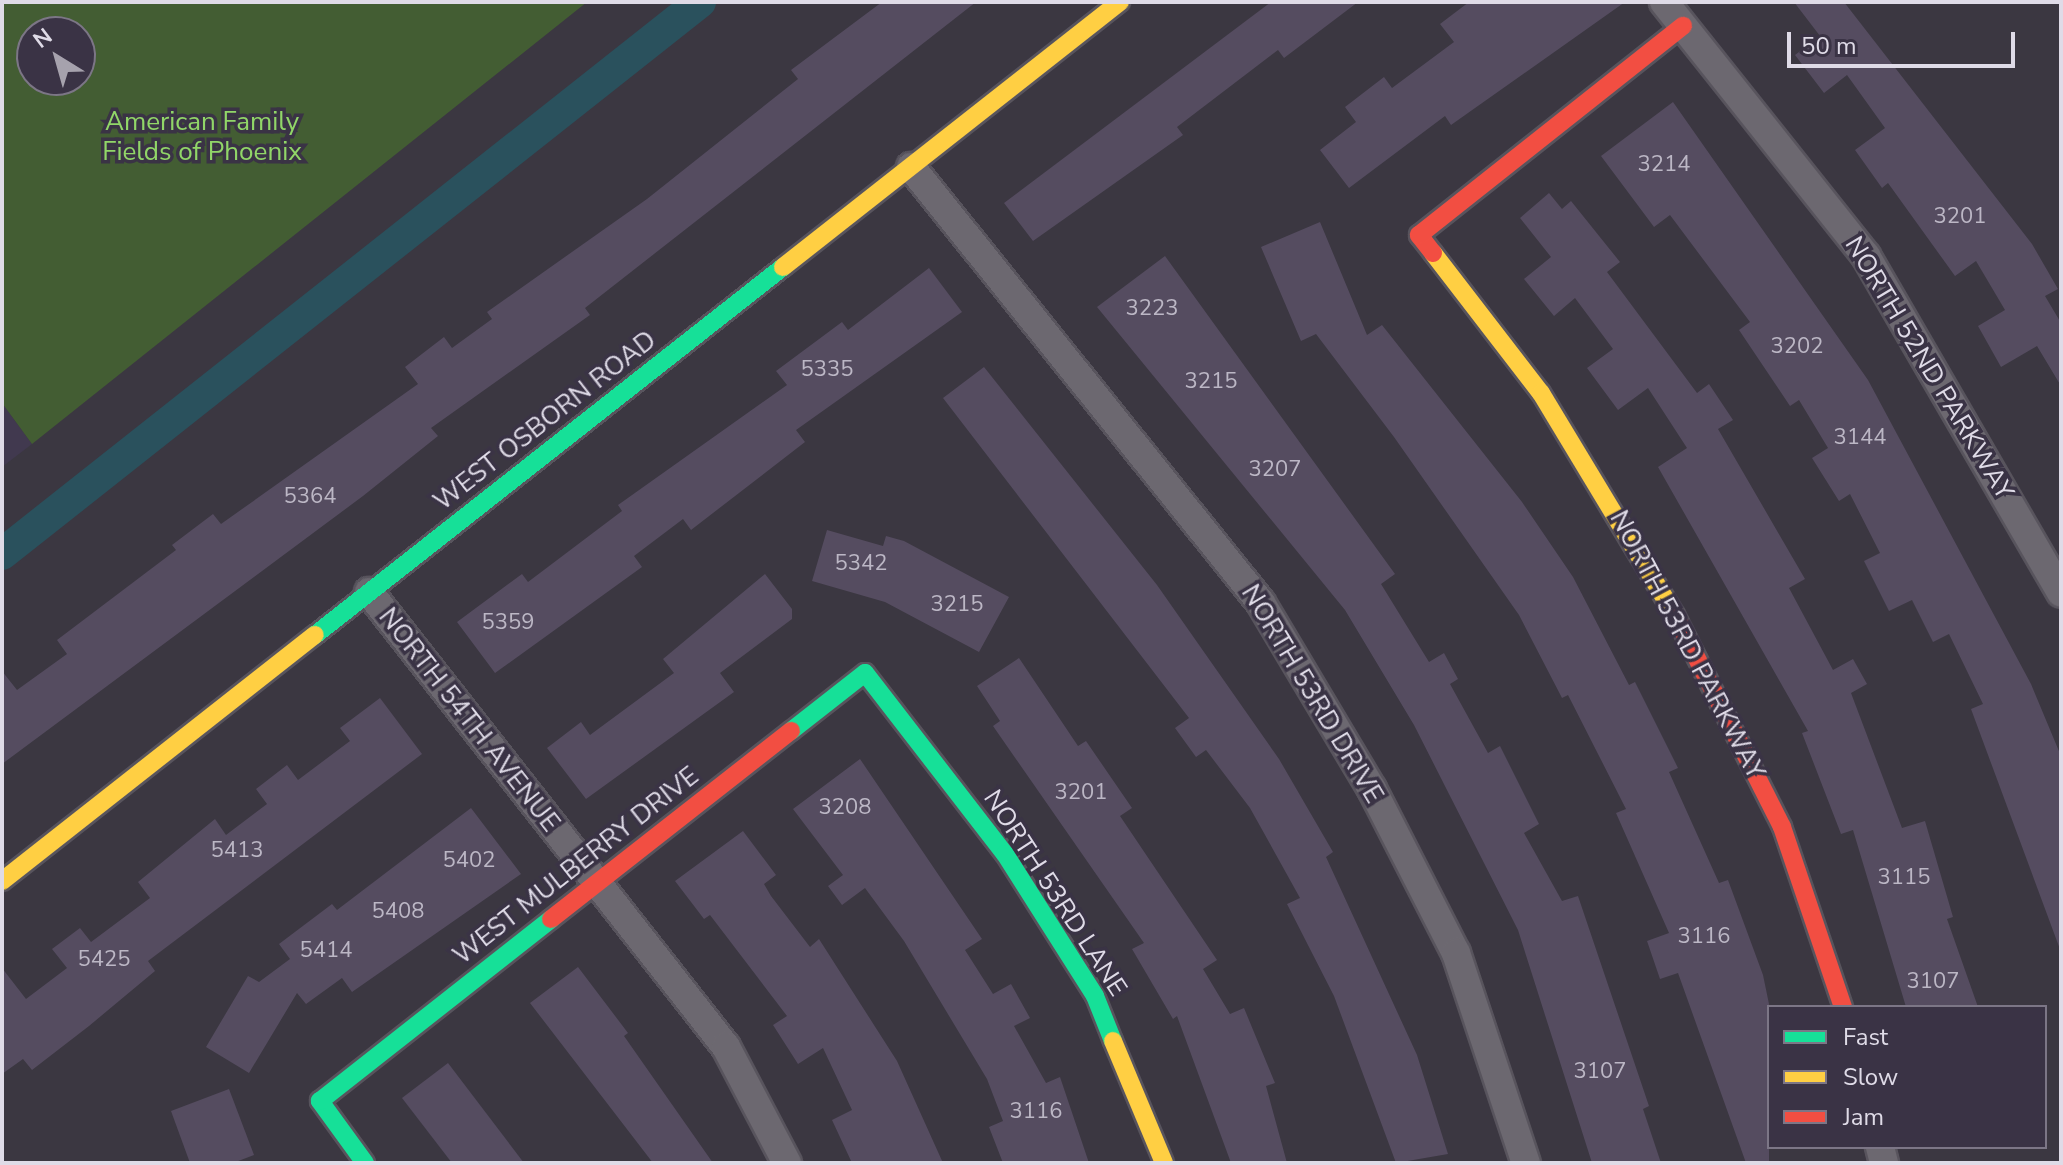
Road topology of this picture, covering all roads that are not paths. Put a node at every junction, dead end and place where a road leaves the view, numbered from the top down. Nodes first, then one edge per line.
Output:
1 (1120, 2) edge
2 (1664, 2) edge
3 (1683, 26) junction
4 (911, 167) junction
5 (369, 592) junction
6 (2061, 593) edge
7 (865, 673) joint
8 (2, 881) edge
9 (597, 883) junction
10 (1842, 1005) edge
11 (365, 1163) edge
12 (787, 1163) edge
13 (1164, 1163) edge
14 (1526, 1163) edge

1 - 4 street, WEST OSBORN ROAD
2 - 3 street, NORTH 52ND PARKWAY
3 - 6 street, NORTH 52ND PARKWAY
3 - 10 street, NORTH 53RD PARKWAY
4 - 5 street, WEST OSBORN ROAD
4 - 14 street, NORTH 53RD DRIVE
5 - 8 street, WEST OSBORN ROAD
5 - 9 street, NORTH 54TH AVENUE
7 - 9 street, WEST MULBERRY DRIVE
7 - 13 street, NORTH 53RD LANE
9 - 11 street, WEST MULBERRY DRIVE
9 - 12 street, NORTH 54TH AVENUE

